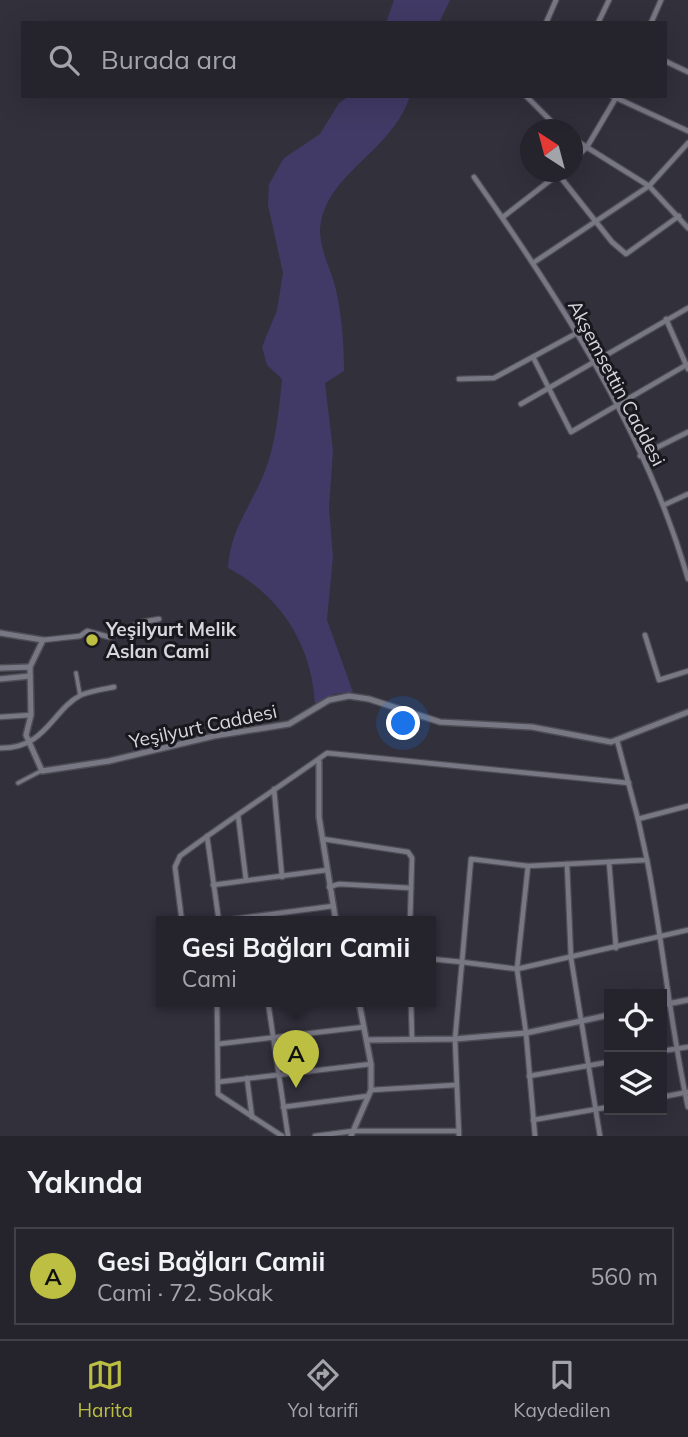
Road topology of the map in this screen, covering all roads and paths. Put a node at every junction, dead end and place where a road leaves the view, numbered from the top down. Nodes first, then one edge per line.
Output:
1 (556, 0) edge
2 (609, 0) edge
3 (661, 0) edge
4 (547, 21) edge
5 (599, 21) edge
6 (652, 21) edge
7 (667, 62) edge
8 (688, 72) edge
9 (528, 98) edge
10 (614, 98) edge
11 (617, 98) edge
12 (549, 119) edge
13 (688, 131) edge
14 (688, 143) edge
15 (583, 145) edge
16 (587, 147) junction
17 (583, 151) edge
18 (474, 177) dead end
19 (548, 182) edge
20 (567, 182) edge
21 (649, 186) junction
22 (679, 216) junction
23 (503, 217) junction
24 (596, 222) junction
25 (688, 228) edge
26 (533, 263) junction
27 (688, 308) edge
28 (666, 319) junction
29 (578, 333) junction
30 (533, 357) junction
31 (593, 362) junction
32 (687, 365) edge
33 (458, 379) dead end
34 (548, 388) junction
35 (521, 404) dead end
36 (617, 407) junction
37 (688, 432) edge
38 (640, 456) junction
39 (688, 494) edge
40 (664, 505) junction
41 (688, 579) edge
42 (159, 619) dead end
43 (0, 633) edge
44 (645, 635) dead end
45 (43, 640) junction
46 (30, 667) junction
47 (0, 668) edge
48 (688, 671) edge
49 (76, 673) dead end
50 (30, 676) junction
51 (0, 678) edge
52 (114, 687) dead end
53 (80, 695) junction
54 (688, 712) edge
55 (31, 715) junction
56 (0, 717) edge
57 (617, 740) junction
58 (29, 742) junction
59 (0, 748) edge
60 (319, 762) junction
61 (42, 771) junction
62 (18, 783) dead end
63 (628, 783) junction
64 (274, 789) junction
65 (688, 806) edge
66 (238, 815) junction
67 (638, 819) junction
68 (207, 836) junction
69 (323, 839) junction
70 (647, 860) junction
71 (609, 862) junction
72 (567, 864) junction
73 (528, 866) junction
74 (327, 870) junction
75 (282, 877) junction
76 (246, 880) junction
77 (213, 885) junction
78 (330, 887) junction
79 (411, 888) junction
80 (333, 906) junction
81 (182, 916) edge
82 (218, 916) edge
83 (262, 916) edge
84 (335, 916) edge
85 (410, 916) edge
86 (688, 930) edge
87 (662, 936) junction
88 (616, 948) junction
89 (571, 958) junction
90 (436, 959) edge
91 (462, 962) junction
92 (517, 969) junction
93 (664, 989) edge
94 (688, 1000) edge
95 (667, 1004) edge
96 (217, 1007) edge
97 (269, 1007) edge
98 (360, 1007) edge
99 (411, 1007) edge
100 (667, 1013) edge
101 (604, 1016) edge
102 (580, 1021) junction
103 (365, 1027) junction
104 (526, 1033) junction
105 (273, 1036) junction
106 (412, 1039) junction
107 (455, 1039) junction
108 (367, 1040) junction
109 (218, 1044) junction
110 (688, 1046) edge
111 (675, 1048) junction
112 (667, 1050) edge
113 (604, 1063) edge
114 (371, 1064) junction
115 (589, 1066) junction
116 (277, 1075) junction
117 (529, 1076) junction
118 (247, 1078) junction
119 (218, 1082) junction
120 (456, 1085) junction
121 (371, 1090) junction
122 (686, 1092) edge
123 (368, 1096) junction
124 (667, 1096) edge
125 (284, 1107) junction
126 (688, 1107) edge
127 (604, 1108) edge
128 (596, 1110) junction
129 (252, 1117) junction
130 (533, 1120) junction
131 (352, 1133) edge
132 (459, 1134) edge
133 (282, 1136) edge
134 (288, 1136) edge
135 (316, 1136) edge
136 (535, 1136) edge
137 (600, 1136) edge

1 - 4 street
2 - 5 street
3 - 6 street
7 - 8 street
9 - 12 street
10 - 16 street
11 - 13 street
14 - 21 street
15 - 16 street
16 - 17 street
16 - 21 street
18 - 23 street, Akşemsettin Caddesi
19 - 23 street
20 - 24 street
21 - 22 street
21 - 24 street
22 - 24 street
22 - 25 street
23 - 26 street, Akşemsettin Caddesi
24 - 26 street
26 - 29 street, Akşemsettin Caddesi
27 - 28 street
28 - 31 street
28 - 32 street
29 - 30 street
29 - 31 street, Akşemsettin Caddesi
30 - 33 street
30 - 34 street
31 - 34 street
31 - 36 street, Akşemsettin Caddesi
32 - 36 street
34 - 35 street
34 - 36 street
36 - 38 street, Akşemsettin Caddesi
37 - 38 street
38 - 40 street, Akşemsettin Caddesi
39 - 40 street
40 - 41 street, Akşemsettin Caddesi
42 - 45 street
43 - 45 street
44 - 48 street
45 - 46 street
46 - 47 street
46 - 50 street
49 - 53 street
50 - 51 street
50 - 55 street
52 - 53 street
53 - 58 street
54 - 57 street, Yeşilyurt Caddesi
55 - 56 street
55 - 58 street
57 - 61 street, Yeşilyurt Caddesi
57 - 63 street
58 - 59 street
58 - 61 street
60 - 63 street
60 - 64 street
60 - 69 street
61 - 62 street
63 - 67 street
64 - 66 street
64 - 75 street
65 - 67 street
66 - 68 street
66 - 76 street
67 - 70 street
68 - 77 street
68 - 81 street
69 - 74 street
69 - 79 street
70 - 71 street
70 - 87 street
71 - 72 street
71 - 88 street
72 - 73 street
72 - 89 street
73 - 91 street
73 - 92 street
74 - 75 street
74 - 78 street
75 - 76 street
76 - 77 street
77 - 82 street
78 - 79 street
78 - 80 street
79 - 85 street
80 - 83 street
80 - 84 street
86 - 87 street
87 - 88 street
87 - 93 street
88 - 89 street
89 - 92 street
89 - 102 street
90 - 91 street
91 - 92 street
91 - 107 street
92 - 104 street
94 - 95 street
96 - 109 street
97 - 105 street
98 - 103 street
99 - 106 street
100 - 111 street
101 - 102 street
102 - 104 street
102 - 115 street
103 - 105 street
103 - 108 street
104 - 107 street
104 - 117 street
105 - 109 street
105 - 116 street
106 - 107 street
106 - 108 street
107 - 120 street
108 - 114 street
109 - 119 street
110 - 111 street
111 - 112 street
111 - 122 street
113 - 115 street
114 - 116 street
114 - 121 street
115 - 117 street
115 - 128 street
116 - 118 street
116 - 125 street
117 - 130 street
118 - 119 street
118 - 129 street
119 - 129 street
120 - 121 street
120 - 132 street
121 - 123 street
122 - 124 street
122 - 126 street
123 - 125 street
123 - 131 street
125 - 134 street
127 - 128 street
128 - 130 street
128 - 137 street
129 - 133 street
130 - 136 street
131 - 132 street
131 - 135 street

